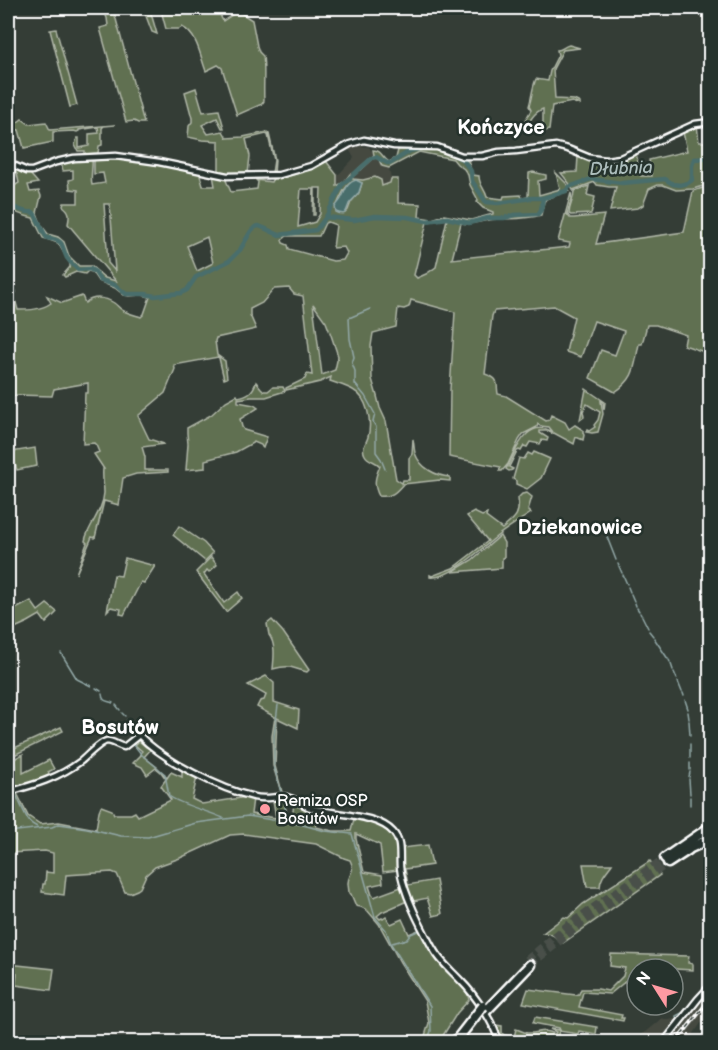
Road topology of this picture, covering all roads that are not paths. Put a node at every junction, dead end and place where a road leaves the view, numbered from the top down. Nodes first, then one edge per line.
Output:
1 (711, 122) edge
2 (8, 165) edge
3 (8, 282) edge
4 (8, 298) edge
5 (8, 792) edge
6 (711, 821) edge
7 (711, 827) edge
8 (711, 834) edge
9 (711, 839) edge
10 (687, 847) junction
11 (667, 861) tunnel mouth
12 (528, 963) tunnel mouth
13 (711, 986) edge
14 (485, 1008) junction
15 (455, 1042) edge
16 (461, 1042) edge
17 (499, 1042) edge
18 (664, 1042) edge

1 - 2 street
3 - 4 street
5 - 17 street
6 - 10 highway
7 - 10 highway
8 - 10 highway
9 - 10 highway
10 - 11 highway
12 - 14 highway
13 - 18 street
14 - 15 highway, bridge
14 - 16 highway

